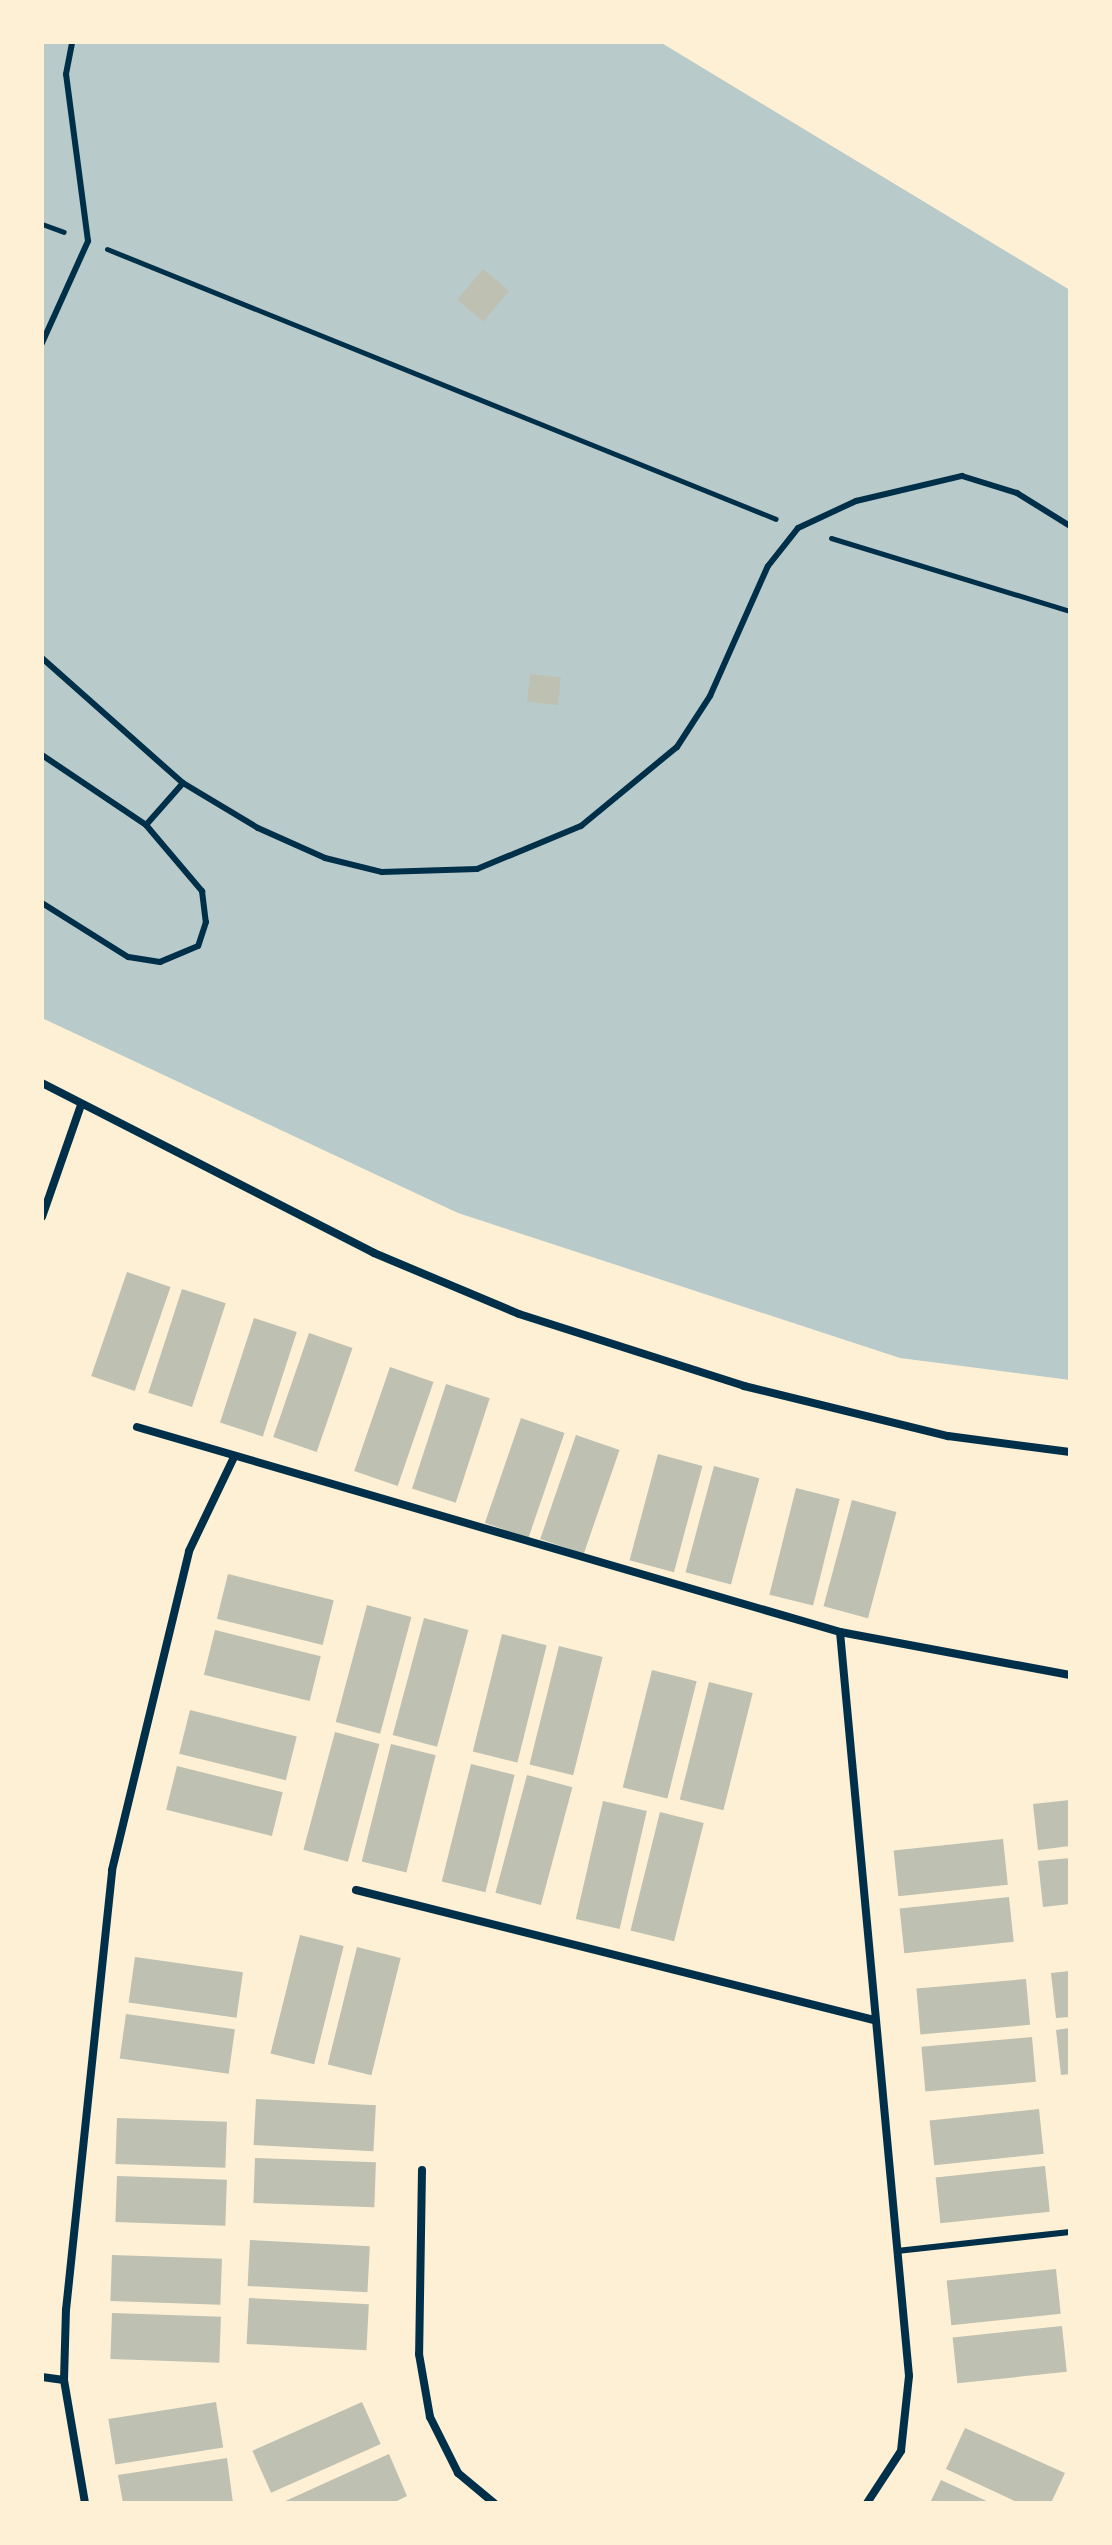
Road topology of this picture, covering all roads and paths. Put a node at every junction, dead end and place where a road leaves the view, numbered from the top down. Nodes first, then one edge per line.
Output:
1 (72, 42) edge
2 (42, 224) edge
3 (88, 241) junction
4 (42, 343) edge
5 (1070, 526) edge
6 (798, 528) junction
7 (1070, 611) edge
8 (42, 658) edge
9 (42, 755) edge
10 (183, 783) junction
11 (146, 825) junction
12 (42, 903) edge
13 (42, 1083) edge
14 (81, 1105) junction
15 (42, 1217) edge
16 (137, 1427) dead end
17 (1070, 1452) edge
18 (234, 1457) junction
19 (840, 1632) junction
20 (1070, 1675) edge
21 (356, 1890) dead end
22 (874, 2020) junction
23 (422, 2170) dead end
24 (1070, 2232) edge
25 (897, 2251) junction
26 (42, 2377) edge
27 (64, 2380) junction
28 (85, 2503) edge
29 (494, 2503) edge
30 (867, 2503) edge

1 - 3 lane
2 - 3 path
3 - 4 lane
3 - 6 path
5 - 6 lane
6 - 7 path
6 - 10 lane
8 - 10 lane
9 - 11 lane
10 - 11 lane
11 - 12 lane
13 - 14 street
14 - 15 street
14 - 17 street
16 - 18 street
18 - 19 street
18 - 27 street
19 - 20 street
19 - 22 street
21 - 22 street
22 - 25 street
23 - 29 street
24 - 25 lane
25 - 30 street
26 - 27 street
27 - 28 street

